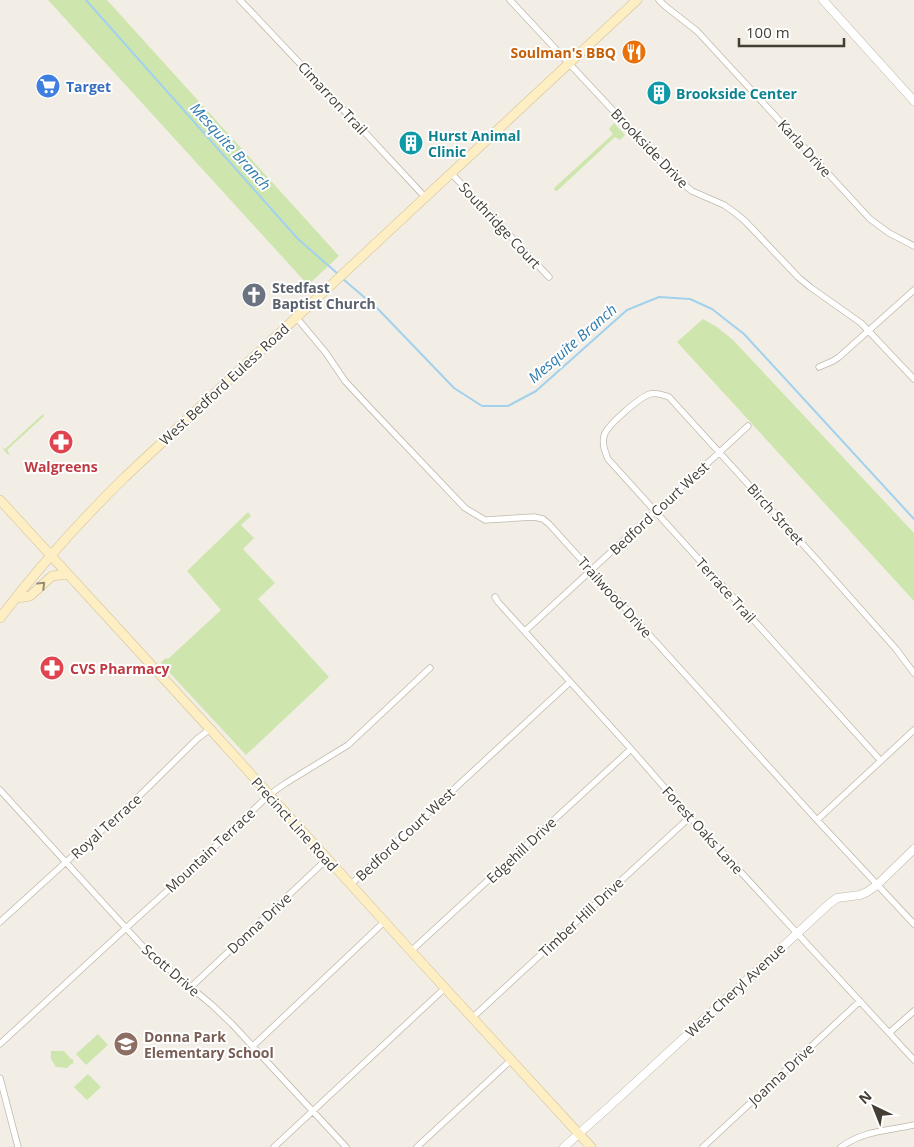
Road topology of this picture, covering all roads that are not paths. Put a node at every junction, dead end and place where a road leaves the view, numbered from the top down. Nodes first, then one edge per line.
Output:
1 (240, 0) edge
2 (510, 0) edge
3 (637, 0) edge
4 (659, 0) edge
5 (823, 0) edge
6 (569, 63) junction
7 (914, 101) edge
8 (451, 173) junction
9 (425, 197) junction
10 (914, 246) edge
11 (549, 277) dead end
12 (914, 290) edge
13 (296, 316) junction
14 (869, 331) junction
15 (819, 367) dead end
16 (914, 379) edge
17 (624, 413) joint
18 (748, 426) dead end
19 (720, 452) junction
20 (0, 500) edge
21 (655, 512) junction
22 (51, 555) junction
23 (592, 570) junction
24 (68, 574) junction
25 (495, 597) dead end
26 (17, 598) junction
27 (0, 618) edge
28 (525, 631) junction
29 (430, 668) dead end
30 (914, 673) edge
31 (570, 682) junction
32 (210, 729) junction
33 (914, 730) edge
34 (631, 749) junction
35 (880, 762) junction
36 (0, 790) edge
37 (269, 795) junction
38 (690, 817) junction
39 (817, 820) junction
40 (914, 849) edge
41 (326, 859) junction
42 (66, 862) junction
43 (350, 885) junction
44 (877, 885) junction
45 (0, 921) edge
46 (384, 922) junction
47 (914, 924) edge
48 (126, 928) junction
49 (797, 933) junction
50 (411, 952) junction
51 (191, 987) junction
52 (445, 988) junction
53 (860, 1001) junction
54 (914, 1011) edge
55 (472, 1018) junction
56 (889, 1033) junction
57 (0, 1044) edge
58 (253, 1046) junction
59 (511, 1060) junction
60 (914, 1060) edge
61 (0, 1078) edge
62 (313, 1112) junction
63 (914, 1125) edge
64 (579, 1133) junction
65 (18, 1147) edge
66 (274, 1147) edge
67 (346, 1147) edge
68 (417, 1147) edge
69 (564, 1147) edge
70 (591, 1147) edge
71 (703, 1147) edge
72 (841, 1147) edge

1 - 9 street, Cimarron Trail
2 - 6 street, Brookside Drive
3 - 6 main road, West Bedford Euless Road
4 - 10 street, Karla Drive
5 - 7 street
6 - 8 main road, West Bedford Euless Road
6 - 14 street, Brookside Drive
8 - 9 main road, West Bedford Euless Road
8 - 11 street, Southridge Court
9 - 13 main road, West Bedford Euless Road
12 - 14 street
13 - 22 main road, West Bedford Euless Road
13 - 23 street, Trailwood Drive
14 - 15 street
14 - 16 street, Brookside Drive
17 - 19 street, Birch Street
17 - 21 street, Terrace Trail
18 - 19 street, Bedford Court West
19 - 21 street, Bedford Court West
19 - 30 street, Birch Street
20 - 22 main road, Precinct Line Road
21 - 23 street, Bedford Court West
21 - 35 street, Terrace Trail
22 - 24 main road, Precinct Line Road
22 - 26 main road, West Bedford Euless Road
23 - 28 street, Bedford Court West
23 - 39 street, Trailwood Drive
26 -> 24 main road
24 - 32 main road, Precinct Line Road
25 - 28 street, Forest Oaks Lane
26 - 27 main road, West Bedford Euless Road
28 - 31 street, Forest Oaks Lane
29 - 37 street, Mountain Terrace
31 - 34 street, Forest Oaks Lane
31 - 43 street, Bedford Court West
32 - 37 main road, Precinct Line Road
32 - 42 street, Royal Terrace
33 - 35 street
34 - 38 street, Forest Oaks Lane
34 - 50 street, Edgehill Drive
35 - 39 street
36 - 42 street, Scott Drive
37 - 41 main road, Precinct Line Road
37 - 48 street, Mountain Terrace
38 - 49 street, Forest Oaks Lane
38 - 55 street, Timber Hill Drive
39 - 44 street, Trailwood Drive
40 - 44 street, West Cheryl Avenue
41 - 43 main road, Precinct Line Road
41 - 51 street, Donna Drive
42 - 45 street, Royal Terrace
42 - 48 street, Scott Drive
43 - 46 main road, Precinct Line Road
44 - 47 street, Trailwood Drive
44 - 49 street, West Cheryl Avenue
46 - 50 main road, Precinct Line Road
46 - 58 street
48 - 51 street, Scott Drive
48 - 57 street, Mountain Terrace
49 - 53 street, Forest Oaks Lane
49 - 64 street, West Cheryl Avenue
50 - 52 main road, Precinct Line Road
51 - 58 street, Scott Drive
52 - 55 main road, Precinct Line Road
52 - 62 street
53 - 56 street, Forest Oaks Lane
53 - 71 street, Joanna Drive
54 - 56 street
55 - 59 main road, Precinct Line Road
56 - 60 street, Forest Oaks Lane
58 - 62 street, Scott Drive
59 - 64 main road, Precinct Line Road
59 - 68 street
61 - 65 street
62 - 66 street
62 - 67 street, Scott Drive
63 - 72 street
64 - 69 street, West Cheryl Avenue
64 - 70 main road, Precinct Line Road

